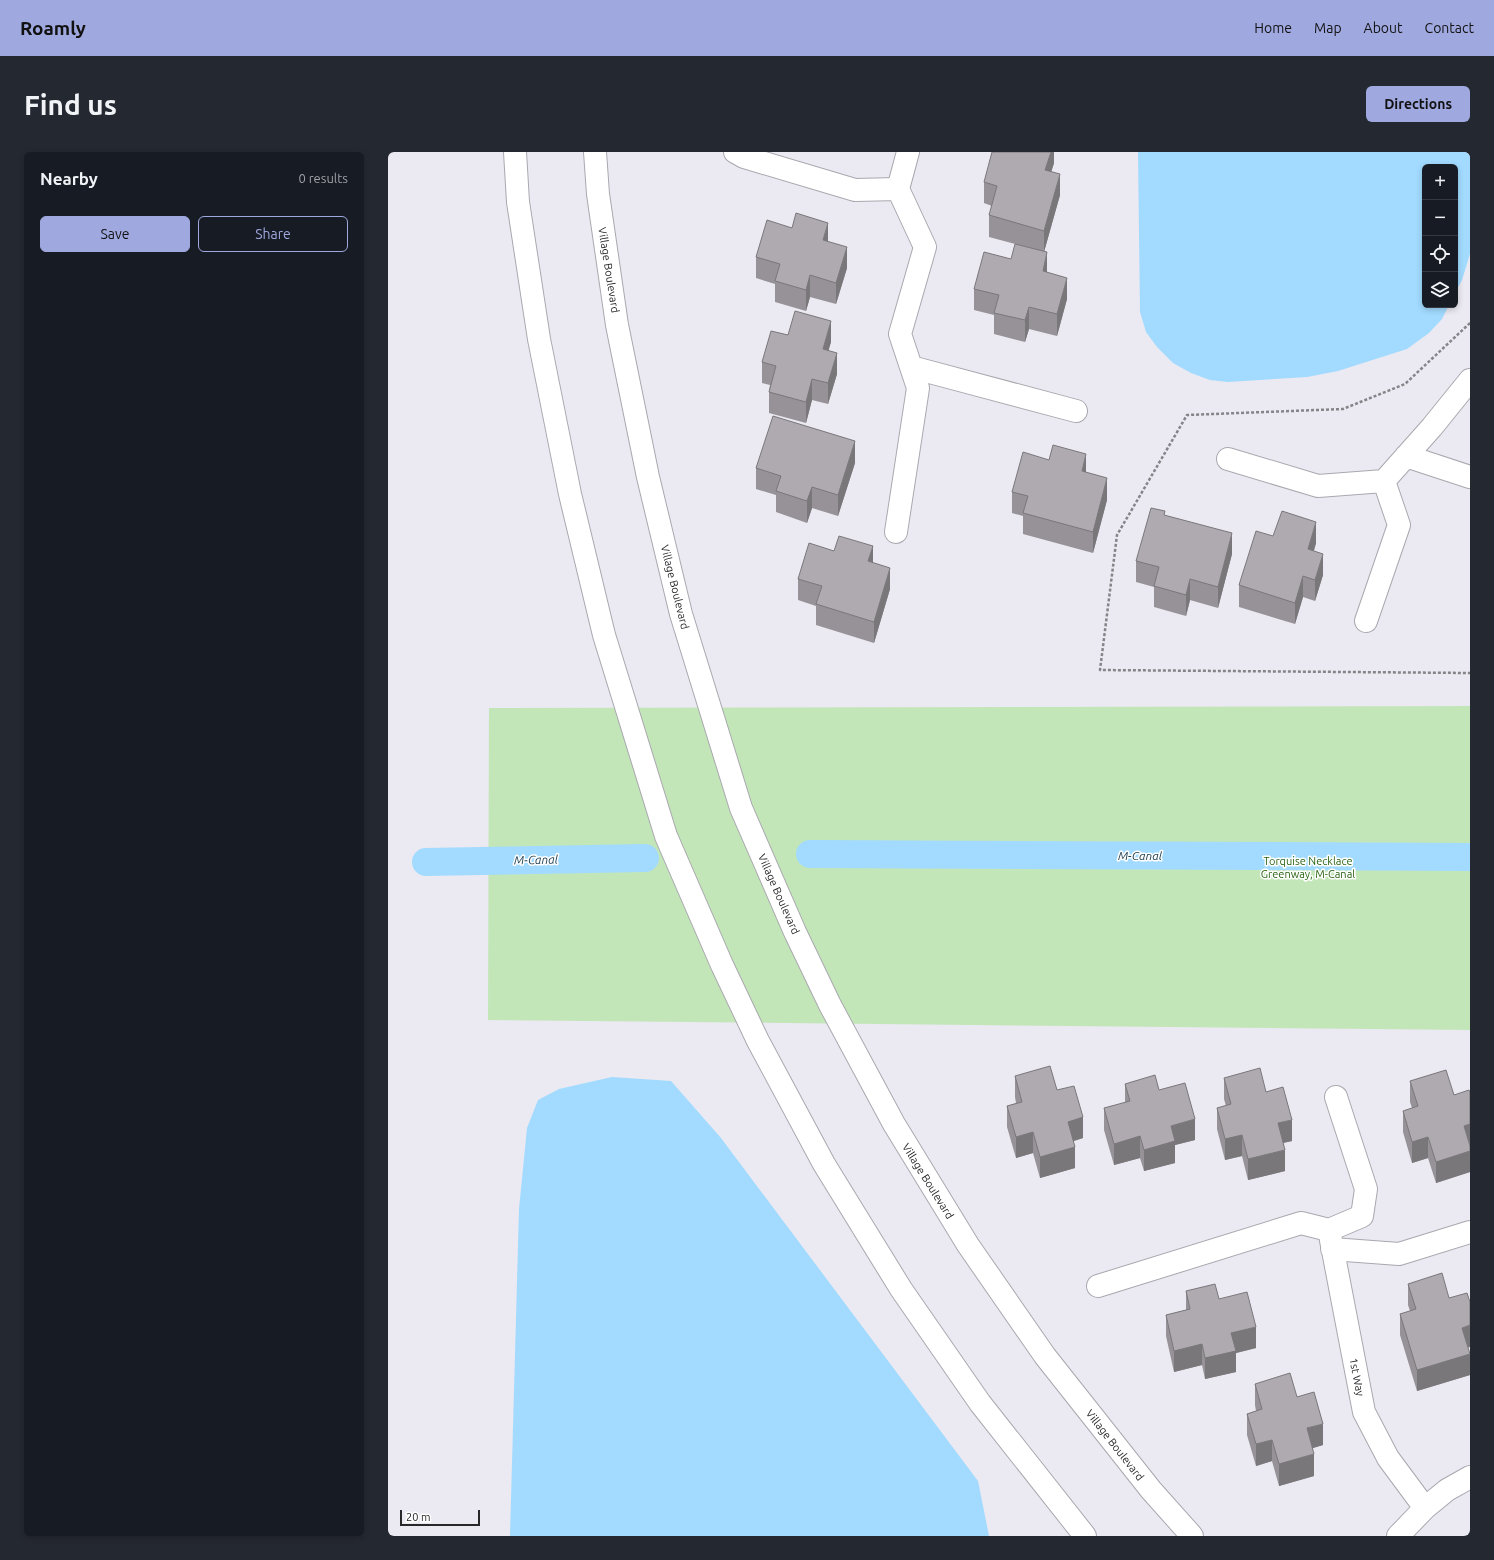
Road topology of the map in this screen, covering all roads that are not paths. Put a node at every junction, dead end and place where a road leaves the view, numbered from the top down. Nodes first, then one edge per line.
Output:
1 (515, 152) edge
2 (595, 152) edge
3 (735, 152) edge
4 (908, 152) edge
5 (898, 189) junction
6 (911, 367) junction
7 (1470, 380) edge
8 (1076, 411) dead end
9 (1406, 456) junction
10 (1228, 459) dead end
11 (1470, 477) edge
12 (1384, 481) junction
13 (896, 532) dead end
14 (1366, 621) dead end
15 (1336, 1097) dead end
16 (1470, 1232) edge
17 (1331, 1239) junction
18 (1098, 1286) dead end
19 (1470, 1477) edge
20 (1425, 1508) junction
21 (1084, 1536) edge
22 (1192, 1536) edge
23 (1398, 1536) edge

1 - 21 street
2 - 22 street, Village Boulevard
3 - 5 street
4 - 5 street
5 - 6 street
6 - 8 street
6 - 13 street
7 - 9 street
9 - 11 street
9 - 12 street
10 - 12 street
12 - 14 street
15 - 17 street
16 - 17 street
17 - 18 street
17 - 20 street, 1st Way
19 - 20 street
20 - 23 street

